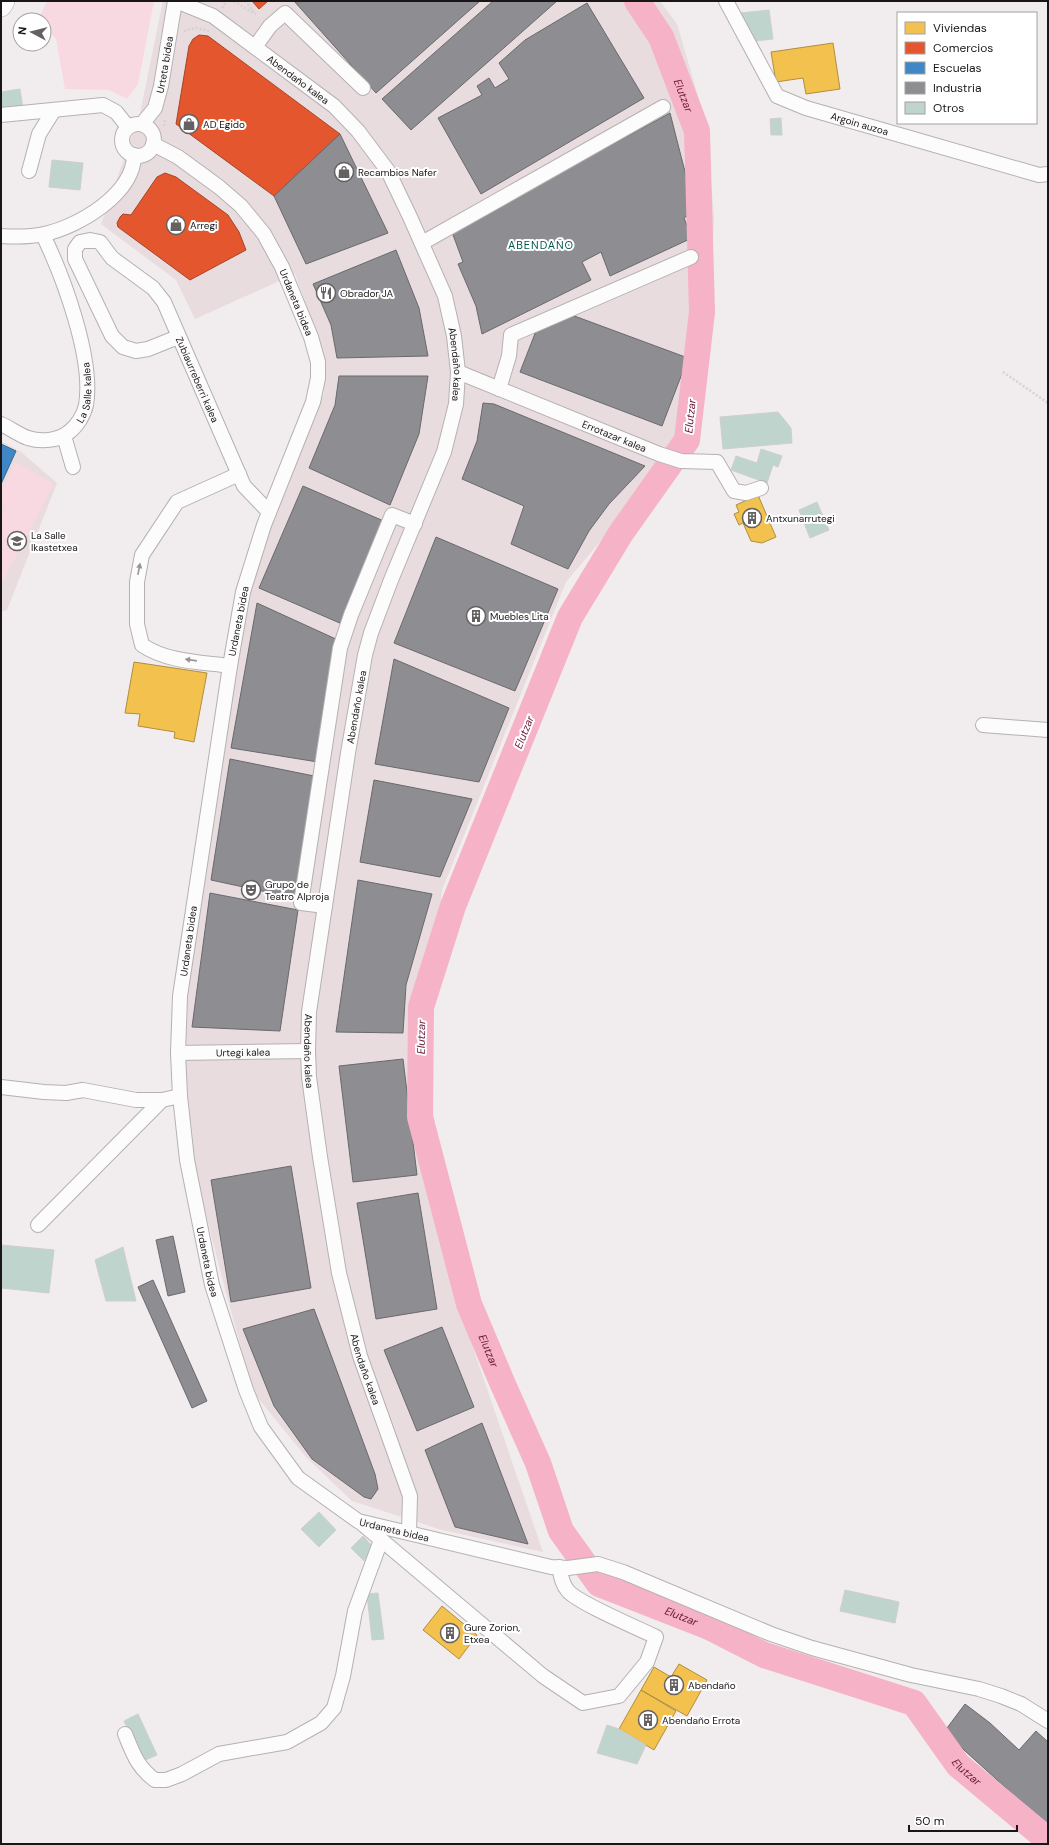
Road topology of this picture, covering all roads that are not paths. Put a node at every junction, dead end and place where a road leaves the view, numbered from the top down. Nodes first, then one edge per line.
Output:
1 (4, 1) edge
2 (175, 1) edge
3 (726, 1) edge
4 (1, 6) edge
5 (255, 47) junction
6 (363, 88) dead end
7 (663, 107) dead end
8 (54, 110) junction
9 (1, 115) edge
10 (142, 124) junction
11 (128, 128) junction
12 (154, 144) junction
13 (134, 155) junction
14 (29, 171) dead end
15 (1048, 174) edge
16 (43, 235) junction
17 (1, 236) edge
18 (422, 243) junction
19 (691, 257) dead end
20 (178, 337) junction
21 (458, 372) junction
22 (499, 388) junction
23 (1, 424) edge
24 (64, 436) junction
25 (74, 467) dead end
26 (238, 474) junction
27 (761, 488) dead end
28 (269, 512) junction
29 (415, 524) junction
30 (230, 666) junction
31 (983, 725) dead end
32 (1048, 730) edge
33 (325, 906) junction
34 (308, 1050) junction
35 (178, 1053) junction
36 (1, 1087) edge
37 (180, 1096) junction
38 (162, 1100) junction
39 (38, 1224) dead end
40 (358, 1521) junction
41 (409, 1532) junction
42 (381, 1540) junction
43 (564, 1568) junction
44 (1048, 1721) edge
45 (125, 1734) dead end

1 - 4 highway
2 - 5 street, Abendaño kalea
2 - 10 street, Urteta bidea
3 - 15 street, Argoin auzoa
5 - 6 street
5 - 18 street, Abendaño kalea
7 - 18 street
8 - 9 street
8 - 11 street
8 - 14 street
10 - 11 street
10 - 12 street
11 - 13 street
12 - 13 street
12 - 28 street, Urdaneta bidea
13 - 16 street
16 - 17 street
16 - 24 street, La Salle kalea
18 - 21 street, Abendaño kalea
19 - 22 street
20 - 20 street, Zubiaurreberri kalea
20 - 26 street, Zubiaurreberri kalea
21 - 22 street, Errotazar kalea
21 - 29 street, Abendaño kalea
22 - 27 street, Errotazar kalea
23 - 24 street, La Salle kalea
24 - 25 street
26 - 28 street, Zubiaurreberri kalea
30 -> 26 street
28 - 30 street, Urdaneta bidea
29 - 33 street, Abendaño kalea
29 - 33 street
30 - 35 street, Urdaneta bidea
31 - 32 street
33 - 34 street, Abendaño kalea
34 - 35 street, Urtegi kalea
34 - 41 street, Abendaño kalea
35 - 37 street, Urdaneta bidea
36 - 38 street
37 - 38 street
37 - 40 street, Urdaneta bidea
38 - 39 street
40 - 41 street, Urdaneta bidea
40 - 42 street
41 - 43 street, Urdaneta bidea
42 - 43 street
42 - 45 street
43 - 44 street, Urdaneta bidea

